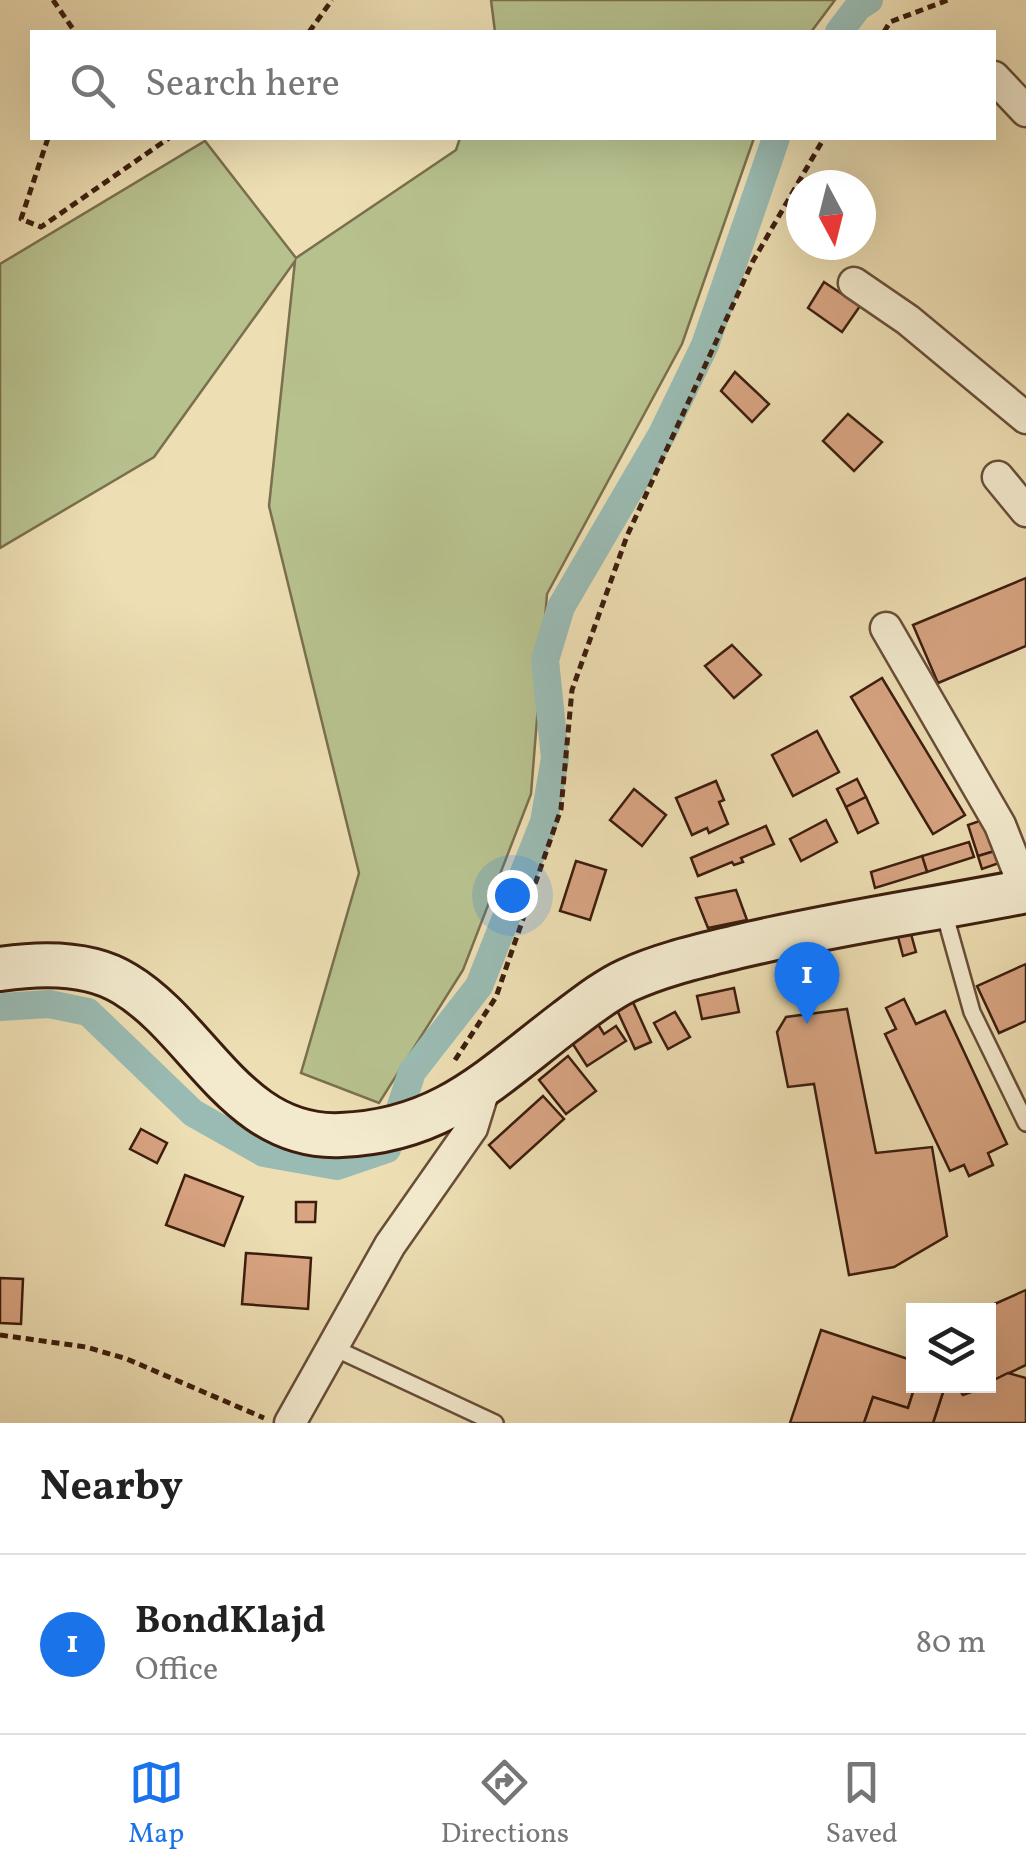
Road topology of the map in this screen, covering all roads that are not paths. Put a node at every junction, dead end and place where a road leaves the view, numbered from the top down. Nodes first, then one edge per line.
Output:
1 (996, 80) edge
2 (1026, 111) edge
3 (854, 283) dead end
4 (1026, 418) edge
5 (998, 477) dead end
6 (1026, 511) edge
7 (886, 628) dead end
8 (1026, 891) edge
9 (942, 908) junction
10 (0, 969) edge
11 (470, 1073) junction
12 (1026, 1123) edge
13 (332, 1347) junction
14 (290, 1423) edge
15 (495, 1423) edge

1 - 2 street
3 - 4 street
5 - 6 street
7 - 8 street
8 - 9 main road
9 - 11 main road
9 - 12 lane
10 - 11 main road
11 - 13 street
13 - 14 street
13 - 15 lane

